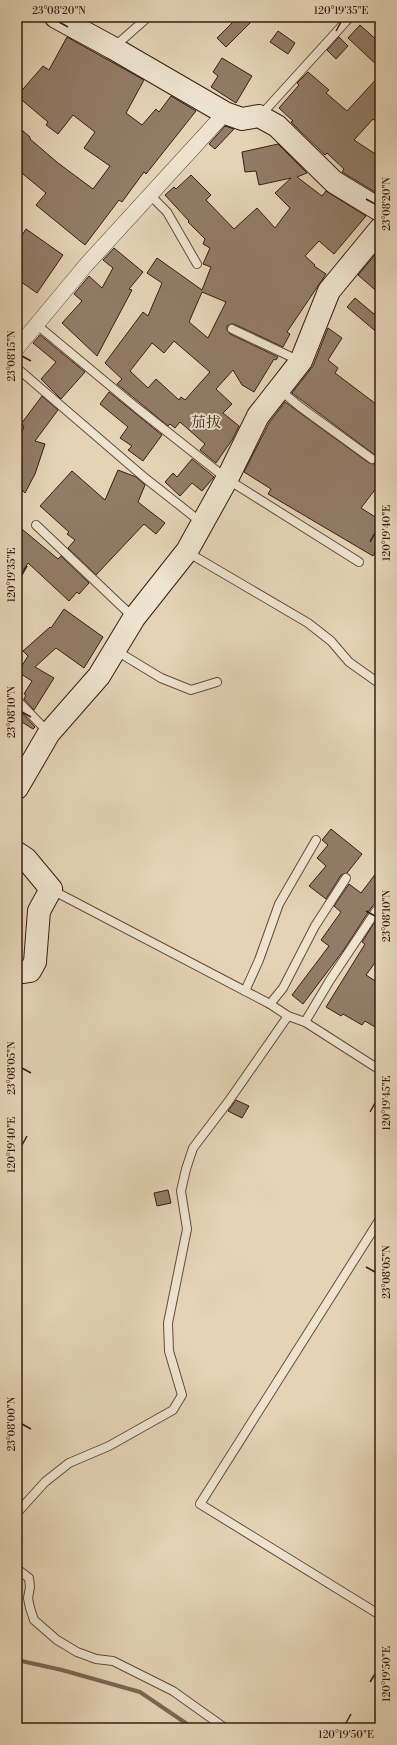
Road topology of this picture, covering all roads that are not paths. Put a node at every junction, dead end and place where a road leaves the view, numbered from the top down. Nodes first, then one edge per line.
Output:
1 (56, 17) edge
2 (148, 17) edge
3 (350, 17) edge
4 (113, 48) junction
5 (225, 113) junction
6 (259, 116) junction
7 (150, 195) junction
8 (380, 210) edge
9 (380, 229) edge
10 (197, 264) dead end
11 (37, 325) junction
12 (232, 329) dead end
13 (17, 348) edge
14 (301, 361) junction
15 (17, 368) edge
16 (278, 388) junction
17 (372, 459) dead end
18 (227, 479) junction
19 (36, 524) dead end
20 (202, 524) junction
21 (187, 551) junction
22 (360, 562) dead end
23 (134, 618) junction
24 (115, 649) junction
25 (217, 682) dead end
26 (380, 684) edge
27 (17, 700) edge
28 (49, 733) junction
29 (17, 788) edge
30 (316, 840) dead end
31 (17, 853) edge
32 (346, 878) dead end
33 (51, 889) junction
34 (376, 911) dead end
35 (17, 973) edge
36 (245, 991) junction
37 (270, 1004) junction
38 (288, 1016) junction
39 (305, 1022) junction
40 (380, 1070) edge
41 (380, 1219) edge
42 (17, 1513) edge
43 (17, 1569) edge
44 (380, 1616) edge
45 (225, 1728) edge

1 - 4 street
2 - 4 lane
3 - 6 lane
4 - 5 street
5 - 6 street
5 - 7 street
6 - 8 street
7 - 10 lane
7 - 11 street
9 - 14 street
11 - 13 street
11 - 18 lane
12 - 14 lane
14 - 16 street
15 - 20 lane
16 - 17 lane
16 - 18 street
18 - 20 street
18 - 22 lane
19 - 23 lane
20 - 21 street
21 - 23 street
21 - 26 lane
23 - 24 street
24 - 25 lane
24 - 28 street
27 - 28 lane
28 - 29 street
30 - 36 lane
31 - 33 street
32 - 37 lane
33 - 35 street
33 - 36 lane
34 - 39 lane
36 - 37 lane
37 - 38 lane
38 - 39 lane
38 - 42 lane
39 - 40 lane
41 - 44 lane
43 - 45 lane

